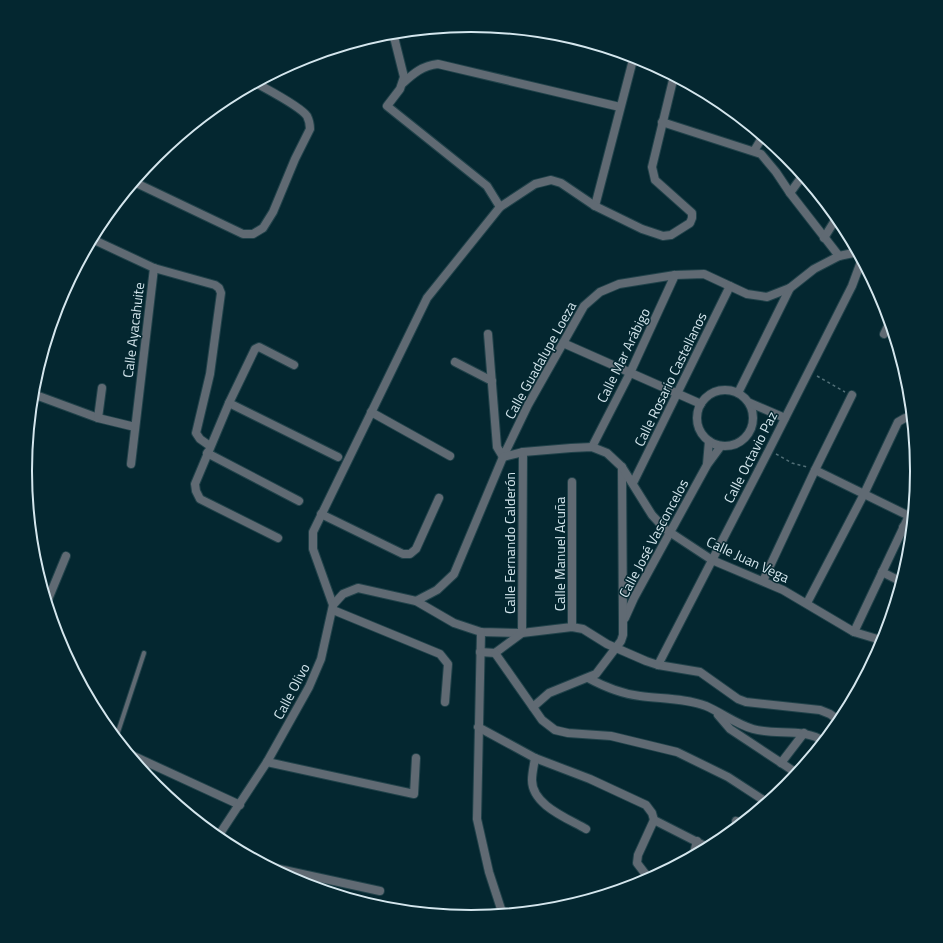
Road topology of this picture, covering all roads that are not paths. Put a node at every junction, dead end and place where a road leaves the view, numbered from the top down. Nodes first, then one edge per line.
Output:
1 (394, 39) edge
2 (632, 62) edge
3 (673, 81) edge
4 (403, 83) junction
5 (261, 86) edge
6 (620, 107) junction
7 (662, 122) junction
8 (760, 140) edge
9 (754, 151) junction
10 (799, 179) edge
11 (139, 184) edge
12 (790, 193) junction
13 (595, 206) junction
14 (500, 207) junction
15 (834, 222) edge
16 (824, 238) junction
17 (97, 241) edge
18 (853, 253) edge
19 (839, 256) junction
20 (860, 266) edge
21 (154, 268) junction
22 (675, 274) junction
23 (730, 286) junction
24 (790, 288) junction
25 (887, 328) edge
26 (488, 334) dead end
27 (884, 334) dead end
28 (563, 343) junction
29 (454, 362) dead end
30 (294, 365) dead end
31 (630, 373) junction
32 (492, 381) junction
33 (102, 388) dead end
34 (738, 393) junction
35 (677, 395) junction
36 (852, 395) road end
37 (39, 396) edge
38 (229, 403) junction
39 (750, 403) junction
40 (701, 404) junction
41 (371, 412) junction
42 (98, 418) junction
43 (785, 418) junction
44 (907, 418) edge
45 (135, 427) junction
46 (709, 441) junction
47 (721, 446) junction
48 (592, 447) junction
49 (209, 450) junction
50 (523, 452) junction
51 (450, 456) dead end
52 (338, 457) dead end
53 (503, 457) junction
54 (131, 464) dead end
55 (707, 465) junction
56 (622, 467) junction
57 (815, 470) junction
58 (572, 482) dead end
59 (633, 483) junction
60 (864, 494) junction
61 (439, 498) dead end
62 (299, 501) dead end
63 (321, 514) junction
64 (909, 516) edge
65 (908, 517) edge
66 (903, 527) junction
67 (907, 529) edge
68 (671, 532) junction
69 (278, 538) dead end
70 (66, 556) dead end
71 (712, 560) junction
72 (882, 572) junction
73 (897, 580) edge
74 (763, 581) junction
75 (50, 595) edge
76 (416, 601) junction
77 (807, 603) junction
78 (333, 607) junction
79 (624, 624) junction
80 (572, 627) junction
81 (481, 632) junction
82 (854, 632) junction
83 (522, 633) junction
84 (878, 639) edge
85 (617, 648) junction
86 (480, 652) junction
87 (495, 652) junction
88 (144, 653) dead end
89 (658, 665) junction
90 (588, 678) junction
91 (445, 702) dead end
92 (533, 706) junction
93 (717, 712) junction
94 (836, 718) edge
95 (478, 727) junction
96 (118, 732) edge
97 (804, 732) junction
98 (820, 739) edge
99 (138, 758) edge
100 (416, 758) dead end
101 (535, 758) junction
102 (267, 762) junction
103 (781, 763) junction
104 (793, 771) edge
105 (763, 800) edge
106 (240, 805) junction
107 (654, 820) junction
108 (586, 828) dead end
109 (221, 832) edge
110 (697, 841) junction
111 (703, 845) edge
112 (695, 850) edge
113 (291, 872) edge
114 (646, 875) edge
115 (380, 891) dead end
116 (501, 910) edge

1 - 4 street
2 - 6 street
3 - 7 street
4 - 6 street
4 - 14 street
5 - 11 street
6 - 13 street
7 - 9 street
7 - 13 street
8 - 9 street
9 - 12 street
10 - 12 street
12 - 16 street
13 - 14 street
14 - 41 street
15 - 16 street
16 - 19 street
17 - 21 street, Calle Ayacahuite
18 - 19 street, Calle Guadalupe Loeza
19 - 24 street, Calle Guadalupe Loeza
20 - 43 street, Calle Octavio Paz
21 - 45 street, Calle Ayacahuite
21 - 49 street
22 - 23 street, Calle Guadalupe Loeza
22 - 28 street, Calle Guadalupe Loeza
22 - 31 street, Calle Mar Arábigo
23 - 24 street, Calle Guadalupe Loeza
23 - 35 street, Calle Rosario Castellanos
24 - 34 street
25 - 27 street
26 - 32 street
28 - 31 street
28 - 53 street, Calle Guadalupe Loeza
29 - 32 street
30 - 38 street
31 - 35 street
31 - 48 street, Calle Mar Arábigo
32 - 53 street
33 - 42 street
34 - 39 street
34 - 40 street
35 - 40 street
35 - 59 street, Calle Rosario Castellanos
36 - 57 street
37 - 42 street
38 - 49 street
38 - 52 street
39 - 43 street
39 - 47 street
40 - 46 street
41 - 51 street
41 - 63 street
42 - 45 street
43 - 71 street, Calle Octavio Paz
44 - 60 street
45 - 54 street, Calle Ayacahuite
46 - 47 street
46 - 55 street, Calle José Vasconcelos
47 - 55 street, Calle José Vasconcelos
48 - 50 street
48 - 56 street, Calle Juan Vega
49 - 62 street
49 - 69 street
50 - 53 street
50 - 83 street, Calle Fernando Calderón
53 - 76 street
55 - 68 street, Calle José Vasconcelos
56 - 59 street, Calle Juan Vega
56 - 79 street
57 - 60 street
57 - 74 street
58 - 80 street, Calle Manuel Acuña
59 - 68 street, Calle Juan Vega
60 - 64 street
60 - 77 street
61 - 63 street
63 - 78 street
65 - 66 street
66 - 67 street
66 - 72 street
68 - 71 street, Calle Juan Vega
68 - 79 street, Calle José Vasconcelos
70 - 75 street
71 - 74 street, Calle Juan Vega
71 - 89 street, Calle Octavio Paz
72 - 73 street
72 - 82 street
74 - 77 street, Calle Juan Vega
76 - 78 street
76 - 81 street
77 - 82 street, Calle Juan Vega
78 - 91 street
78 - 102 street, Calle Olivo
79 - 85 street
80 - 83 street
80 - 85 street
81 - 83 street
81 - 86 street
82 - 84 street, Calle Juan Vega
83 - 87 street
85 - 89 street
85 - 90 street
86 - 87 street
86 - 95 street
87 - 92 street
88 - 96 lane
89 - 94 street
90 - 92 street
90 - 93 street
92 - 105 street
93 - 97 street
93 - 103 street
95 - 101 street
95 - 116 street
97 - 98 street
97 - 103 street
99 - 106 street
100 - 102 street
101 - 107 street
101 - 108 street
102 - 106 street, Calle Olivo
103 - 104 street
106 - 109 street, Calle Olivo
107 - 110 street
107 - 114 street
110 - 111 street
110 - 112 street
113 - 115 street

